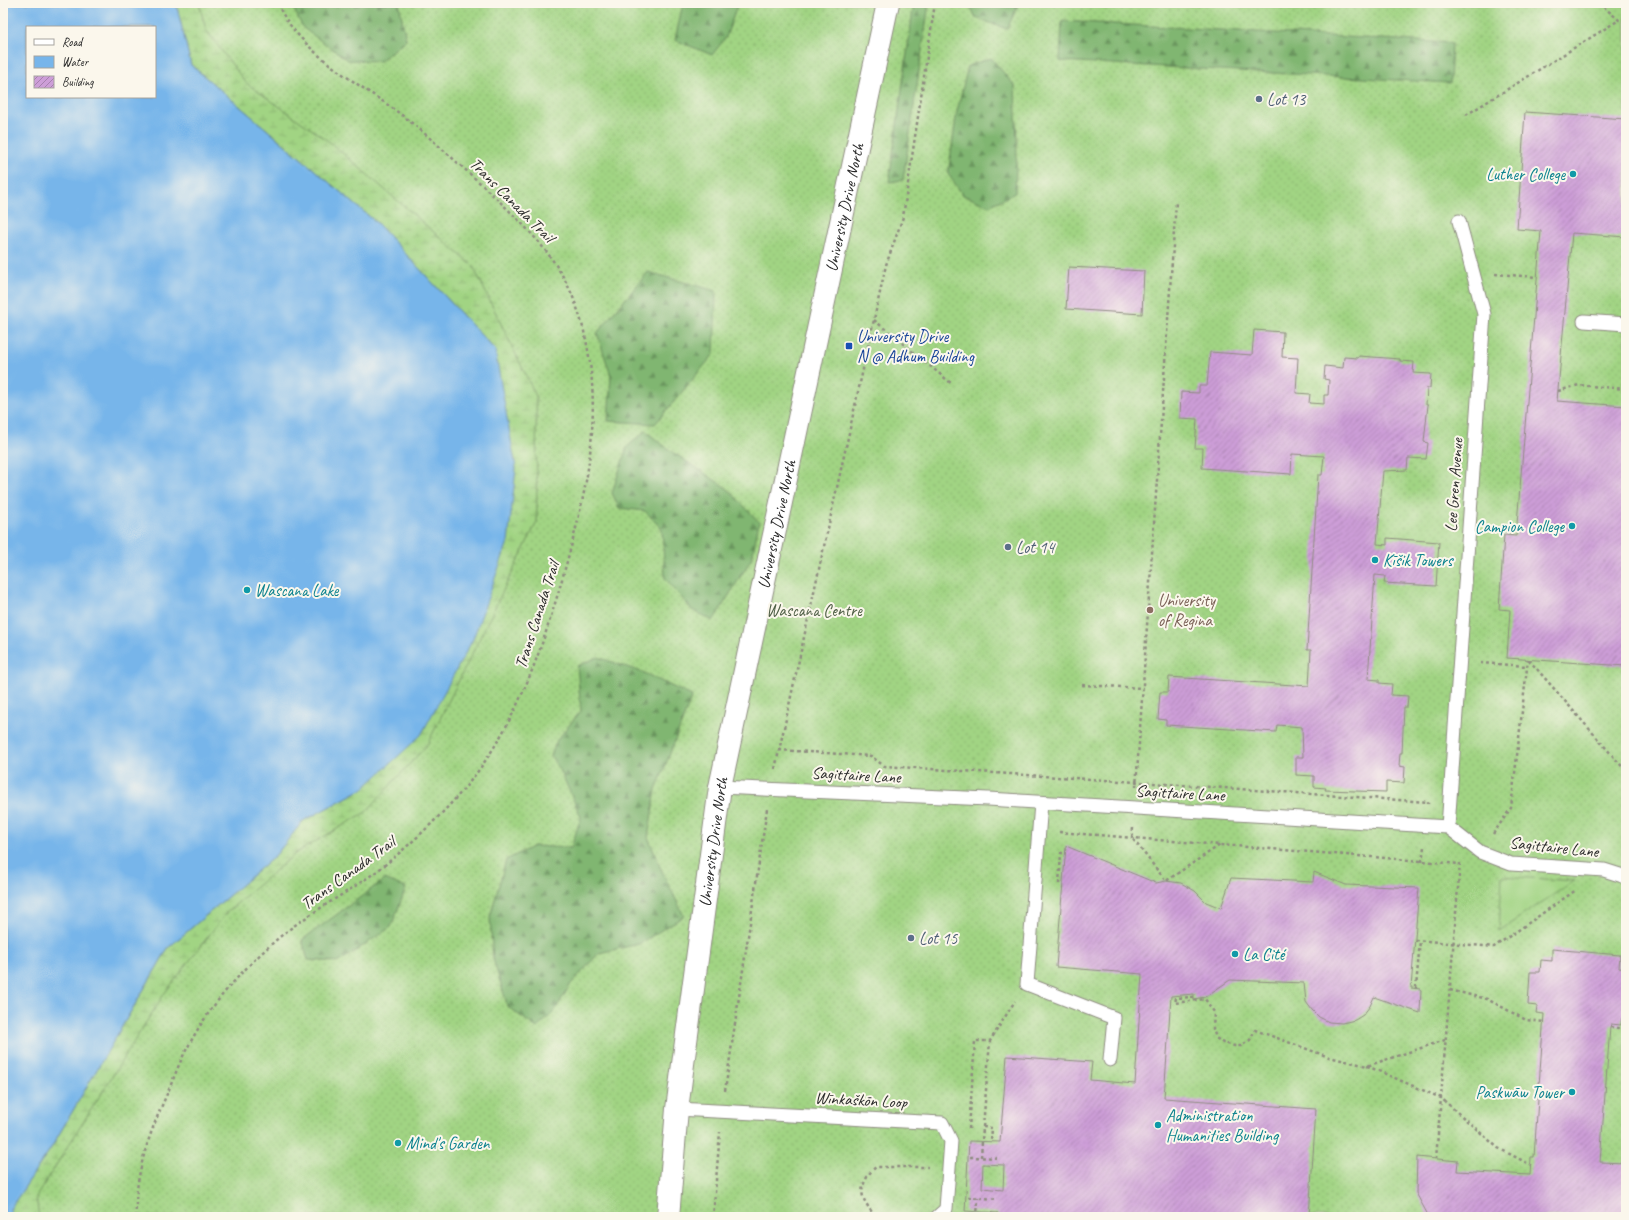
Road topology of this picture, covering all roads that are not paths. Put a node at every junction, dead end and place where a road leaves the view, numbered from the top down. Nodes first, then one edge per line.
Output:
1 (888, 3) edge
2 (1459, 221) dead end
3 (1584, 321) dead end
4 (1626, 324) edge
5 (720, 787) junction
6 (1041, 803) junction
7 (1448, 827) junction
8 (1626, 877) edge
9 (1110, 1060) dead end
10 (677, 1109) junction
11 (668, 1217) edge
12 (937, 1217) edge

1 - 5 street, University Drive North
2 - 7 lane, Lee Gren Avenue
3 - 4 lane
5 - 6 lane, Sagittaire Lane
5 - 10 street, University Drive North
6 - 7 lane, Sagittaire Lane
6 - 9 lane
7 - 8 lane, Sagittaire Lane
10 - 11 street, University Drive North
10 - 12 lane, Wīnkaškōn Loop

